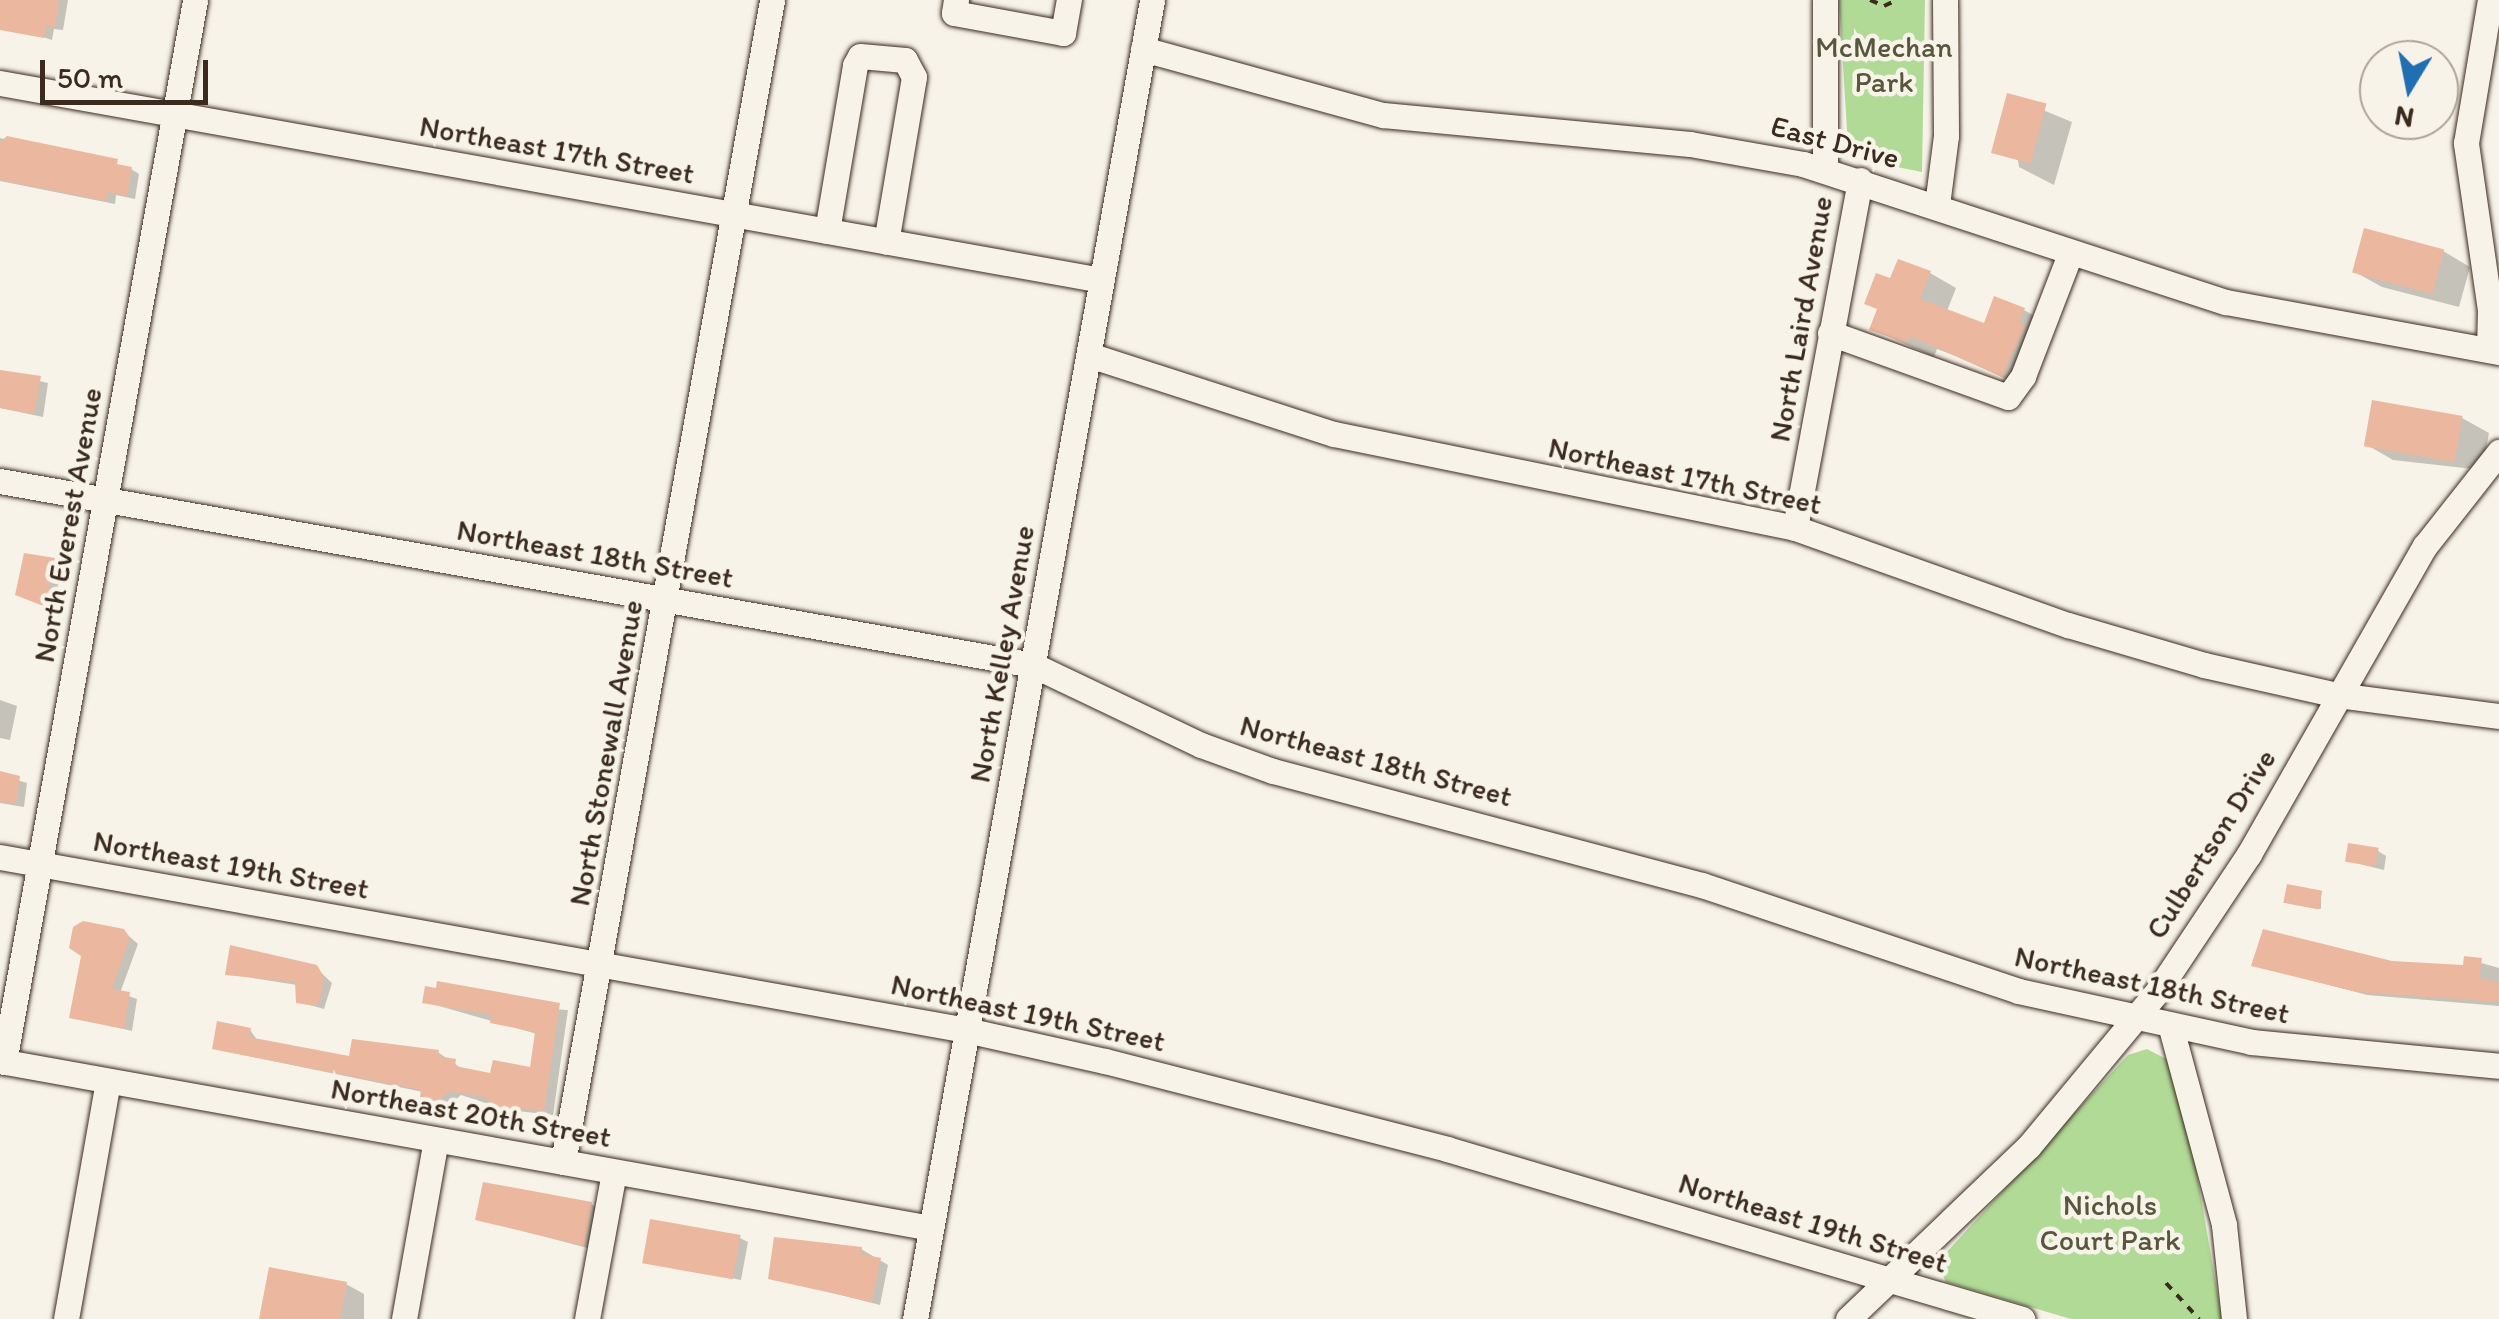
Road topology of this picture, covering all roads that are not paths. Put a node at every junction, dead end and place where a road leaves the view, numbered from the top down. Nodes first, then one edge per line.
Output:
1 (195, 0) edge
2 (772, 0) edge
3 (956, 0) edge
4 (1069, 0) edge
5 (1152, 0) edge
6 (1825, 0) edge
7 (1945, 0) edge
8 (2490, 0) edge
9 (1143, 49) junction
10 (0, 83) edge
11 (175, 115) junction
12 (1826, 170) junction
13 (1860, 180) junction
14 (1937, 205) junction
15 (734, 215) junction
16 (827, 231) junction
17 (886, 242) junction
18 (2070, 254) junction
19 (1102, 280) junction
20 (2494, 298) edge
21 (1830, 333) junction
22 (2494, 351) edge
23 (1089, 354) junction
24 (2499, 452) edge
25 (0, 481) edge
26 (106, 500) junction
27 (1795, 528) junction
28 (666, 599) junction
29 (1033, 665) junction
30 (2337, 695) junction
31 (2499, 716) edge
32 (0, 856) edge
33 (42, 864) junction
34 (602, 964) junction
35 (2134, 1020) junction
36 (2171, 1028) junction
37 (966, 1030) junction
38 (2, 1062) edge
39 (2499, 1066) edge
40 (108, 1082) junction
41 (436, 1140) junction
42 (563, 1162) junction
43 (614, 1172) junction
44 (931, 1228) junction
45 (1891, 1280) junction
46 (66, 1319) edge
47 (404, 1319) edge
48 (587, 1319) edge
49 (915, 1319) edge
50 (1848, 1319) edge
51 (2022, 1319) edge
52 (2234, 1319) edge

1 - 11 street, North Everest Avenue
2 - 15 street, North Stonewall Avenue
3 - 4 street
5 - 9 street, North Kelley Avenue
6 - 12 street
7 - 14 street
8 - 20 street
9 - 12 street, East Drive
9 - 19 street, North Kelley Avenue
10 - 11 street, Northeast 17th Street
11 - 15 street, Northeast 17th Street
11 - 26 street, North Everest Avenue
12 - 13 street, East Drive
13 - 14 street, East Drive
13 - 21 street, North Laird Avenue
14 - 18 street, East Drive
15 - 16 street, Northeast 17th Street
15 - 28 street, North Stonewall Avenue
16 - 17 street, Northeast 17th Street
16 - 17 street
17 - 19 street, Northeast 17th Street
18 - 21 street
18 - 22 street, East Drive
19 - 23 street, North Kelley Avenue
20 - 22 street
21 - 27 street, North Laird Avenue
23 - 27 street, Northeast 17th Street
23 - 29 street, North Kelley Avenue
24 - 30 street, Culbertson Drive
25 - 26 street, Northeast 18th Street
26 - 28 street, Northeast 18th Street
26 - 33 street, North Everest Avenue
27 - 30 street, Northeast 17th Street
28 - 29 street, Northeast 18th Street
28 - 34 street, North Stonewall Avenue
29 - 35 street, Northeast 18th Street
29 - 37 street, North Kelley Avenue
30 - 31 street, Northeast 17th Street
30 - 35 street, Culbertson Drive
32 - 33 street, Northeast 19th Street
33 - 34 street, Northeast 19th Street
33 - 38 street, North Everest Avenue
34 - 37 street, Northeast 19th Street
34 - 42 street, North Stonewall Avenue
35 - 36 street, Northeast 18th Street
35 - 45 street, Culbertson Drive
36 - 39 street, Northeast 18th Street
36 - 52 street
37 - 44 street, North Kelley Avenue
37 - 45 street, Northeast 19th Street
38 - 40 street, Northeast 20th Street
40 - 41 street, Northeast 20th Street
40 - 46 street
41 - 42 street, Northeast 20th Street
41 - 47 street
42 - 43 street, Northeast 20th Street
43 - 44 street, Northeast 20th Street
43 - 48 street
44 - 49 street, North Kelley Avenue
45 - 50 street, Culbertson Drive
45 - 51 street, Northeast 19th Street

